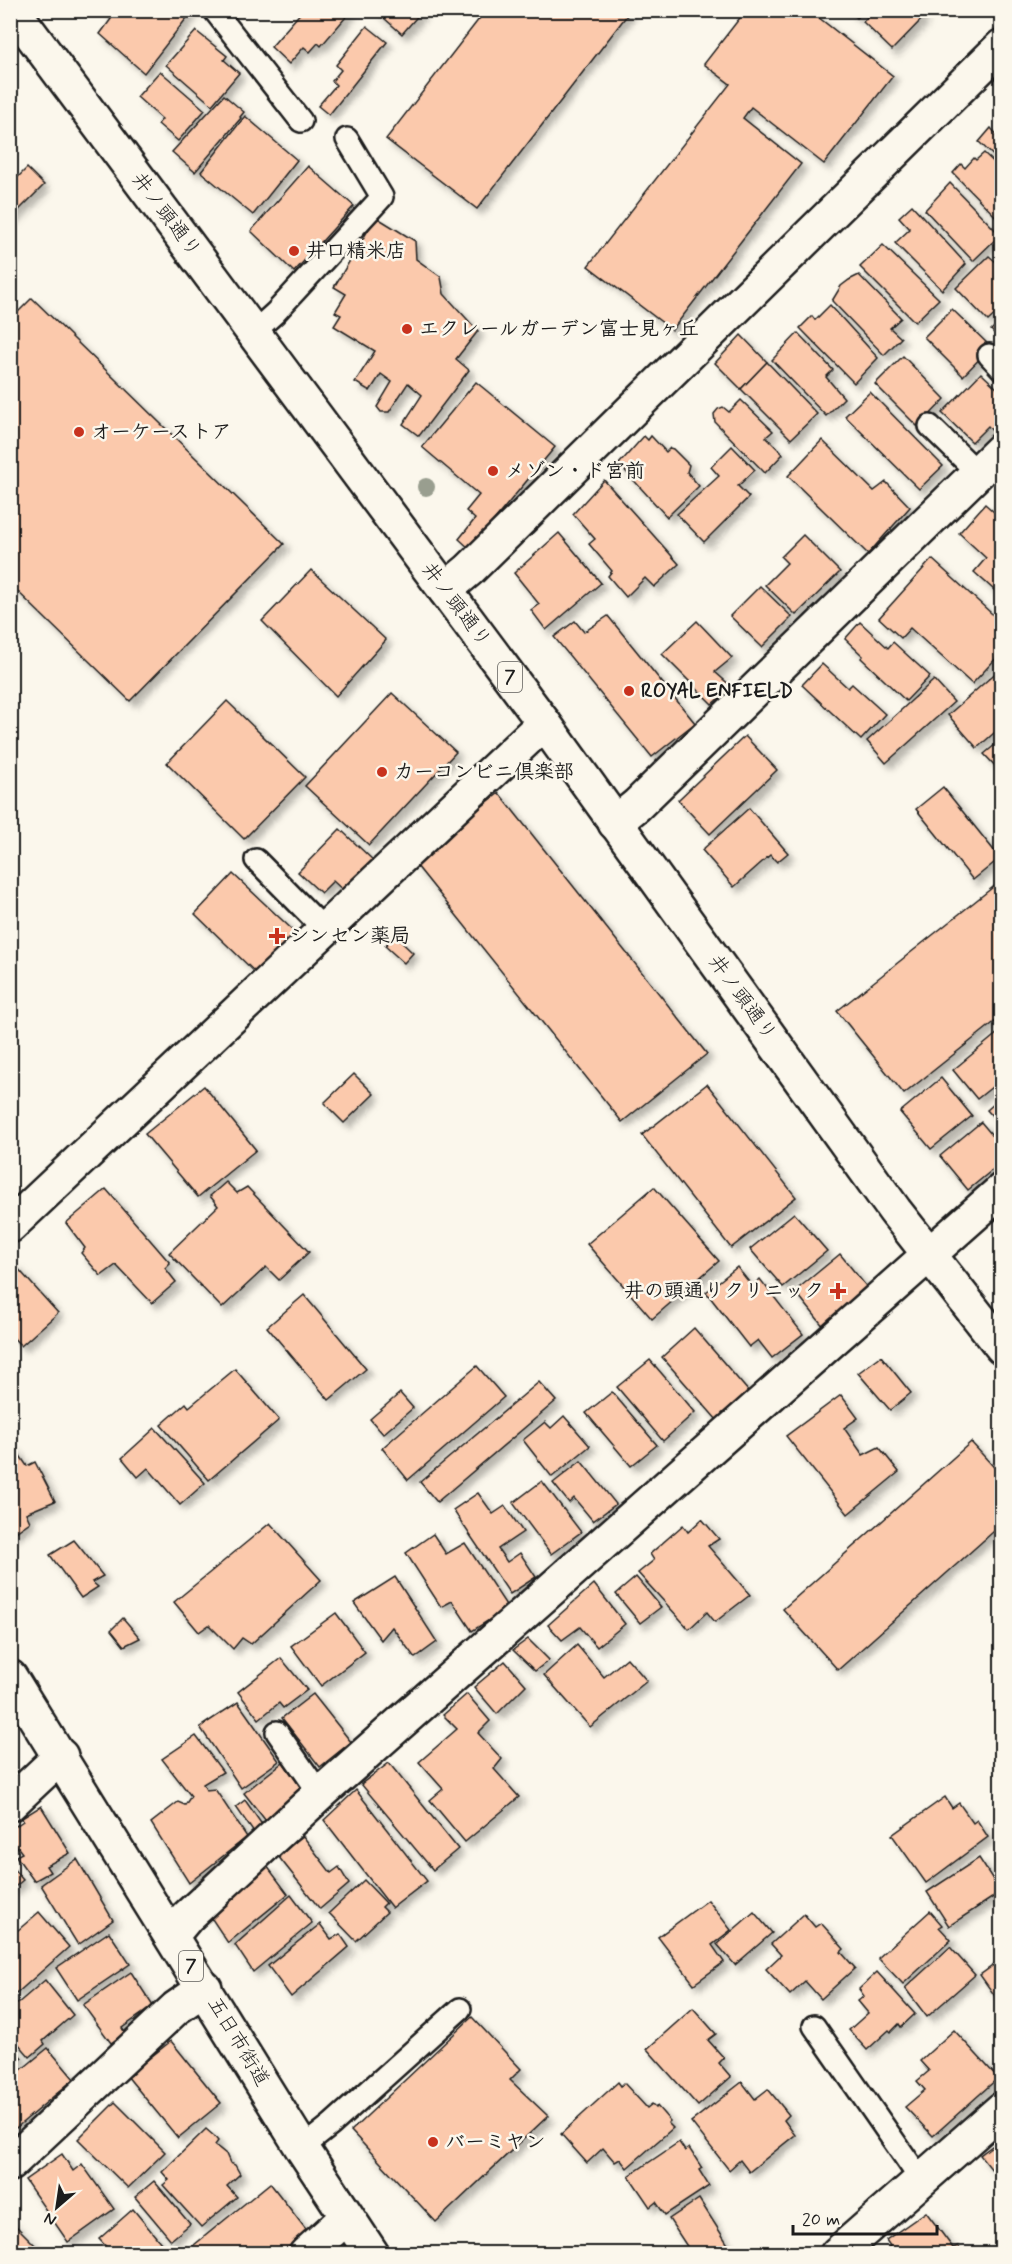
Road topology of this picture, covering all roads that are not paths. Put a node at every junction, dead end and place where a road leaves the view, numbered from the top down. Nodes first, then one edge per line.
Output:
1 (13, 10) edge
2 (214, 10) edge
3 (1002, 46) edge
4 (301, 121) dead end
5 (347, 139) dead end
6 (254, 332) junction
7 (930, 426) dead end
8 (1002, 449) edge
9 (978, 473) junction
10 (445, 590) junction
11 (544, 723) junction
12 (615, 823) junction
13 (256, 860) dead end
14 (324, 929) junction
15 (1002, 1190) edge
16 (10, 1226) edge
17 (928, 1253) junction
18 (1002, 1347) edge
19 (10, 1677) edge
20 (277, 1732) dead end
21 (61, 1756) junction
22 (320, 1794) junction
23 (10, 1804) edge
24 (172, 1935) junction
25 (205, 1988) junction
26 (460, 2009) dead end
27 (814, 2026) dead end
28 (1002, 2109) edge
29 (302, 2148) junction
30 (10, 2164) edge
31 (921, 2180) junction
32 (347, 2217) junction
33 (845, 2251) edge
34 (306, 2253) edge
35 (372, 2253) edge

1 - 6 street, 井ノ頭通り / 7
2 - 4 lane
3 - 10 street
5 - 6 lane
6 - 10 street, 井ノ頭通り / 7
7 - 9 lane
8 - 9 street
9 - 12 street
10 - 11 street, 井ノ頭通り / 7
11 - 12 street, 井ノ頭通り / 7
11 - 14 street
12 - 17 street, 井ノ頭通り / 7
13 - 14 lane
14 - 16 street
15 - 17 street
17 - 18 street, 井ノ頭通り / 7
17 - 22 street
19 - 21 street, 五日市街道 / 7
20 - 22 lane
21 - 23 street
21 - 24 street, 五日市街道 / 7
22 - 24 street
24 - 25 street, 五日市街道 / 7
25 - 29 street, 五日市街道 / 7
25 - 30 street
26 - 29 lane
27 - 31 lane
28 - 31 street
29 - 32 street, 五日市街道 / 7
31 - 33 street
32 - 34 street
32 - 35 street, 五日市街道 / 7

